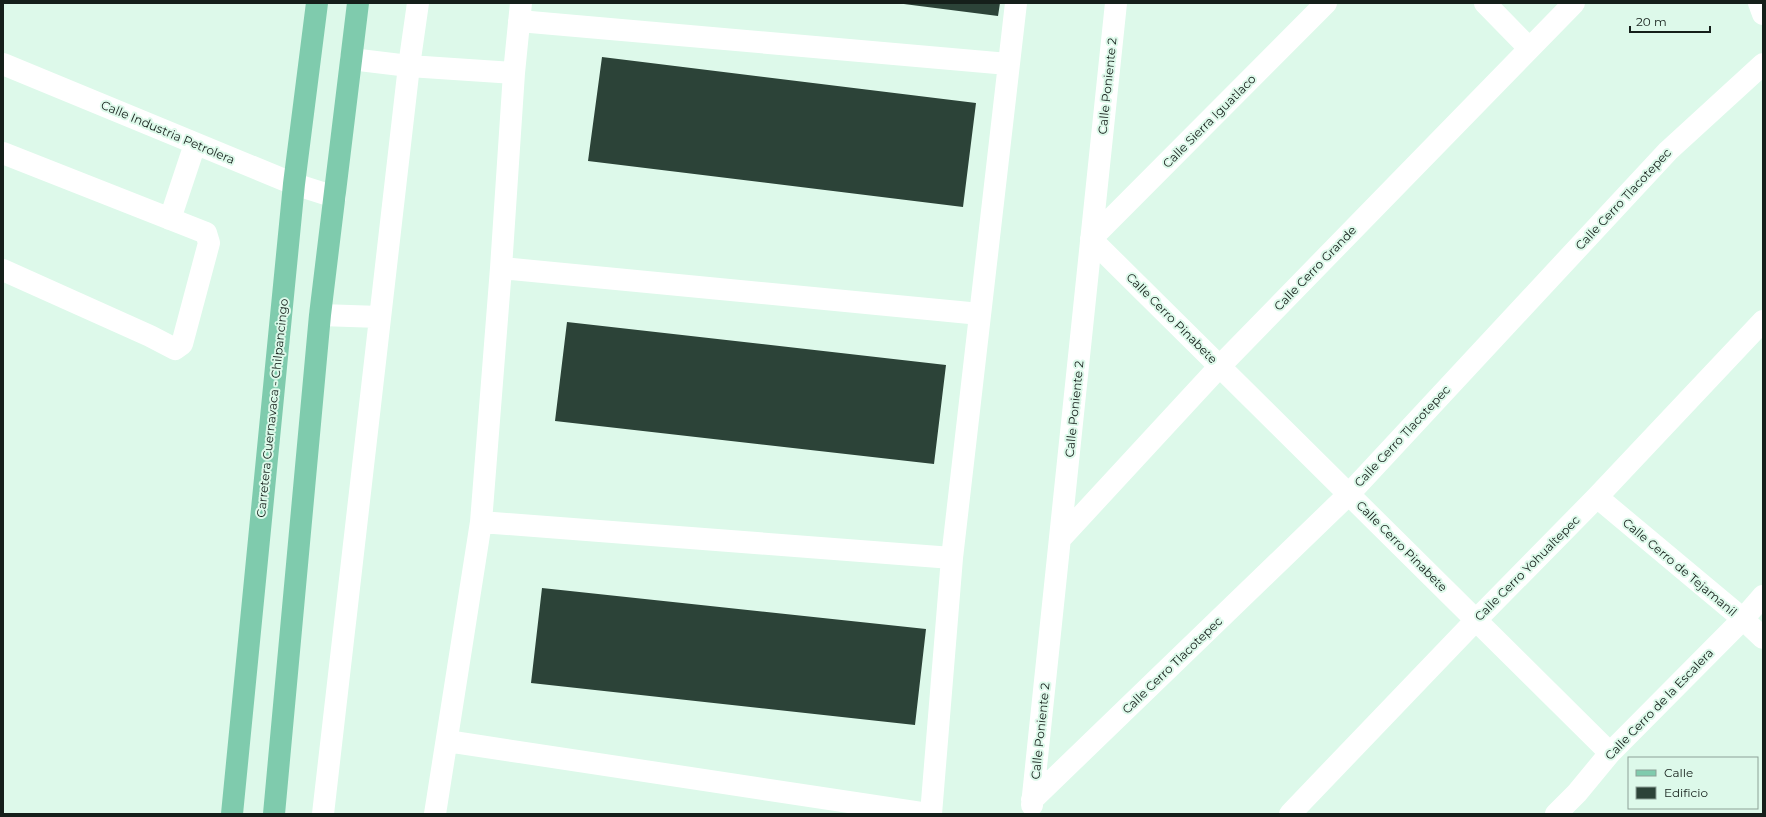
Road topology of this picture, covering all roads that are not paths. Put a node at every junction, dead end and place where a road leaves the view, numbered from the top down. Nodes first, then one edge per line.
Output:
1 (317, 3) edge
2 (358, 3) edge
3 (418, 3) edge
4 (1016, 3) edge
5 (1116, 3) edge
6 (1326, 3) edge
7 (1485, 3) edge
8 (1574, 3) edge
9 (1759, 3) edge
10 (520, 12) edge
11 (1763, 14) edge
12 (1529, 48) junction
13 (352, 58) junction
14 (3, 64) edge
15 (1008, 64) junction
16 (1763, 64) edge
17 (409, 66) junction
18 (514, 74) junction
19 (195, 144) junction
20 (3, 153) edge
21 (294, 184) junction
22 (335, 197) junction
23 (170, 219) junction
24 (1091, 239) junction
25 (501, 268) junction
26 (3, 270) edge
27 (980, 314) junction
28 (320, 315) junction
29 (380, 317) junction
30 (1763, 320) edge
31 (1220, 366) junction
32 (1349, 494) junction
33 (1597, 497) junction
34 (481, 522) junction
35 (1061, 538) junction
36 (952, 558) junction
37 (1763, 596) edge
38 (1743, 619) junction
39 (1476, 620) junction
40 (1763, 638) edge
41 (447, 741) junction
42 (1610, 753) junction
43 (1577, 803) edge
44 (1032, 807) edge
45 (232, 814) edge
46 (274, 814) edge
47 (324, 814) edge
48 (435, 814) edge
49 (930, 814) edge
50 (1290, 814) edge
51 (1556, 814) edge

1 - 21 main road, Carretera Cuernavaca - Chilpancingo
2 - 13 main road
3 - 17 street
4 - 15 street
5 - 24 street, Calle Poniente 2
6 - 24 street, Calle Sierra Iguatlaco
7 - 12 street
8 - 12 street, Calle Cerro Grande
9 - 11 street
10 - 15 street
10 - 18 street
12 - 31 street, Calle Cerro Grande
13 - 17 street
13 - 22 main road
14 - 19 street, Calle Industria Petrolera
15 - 27 street
16 - 32 street, Calle Cerro Tlacotepec
17 - 18 street
17 - 29 street
18 - 25 street
19 - 21 street, Calle Industria Petrolera
19 - 23 street
20 - 23 street
21 - 22 street, Calle Industria Petrolera
21 - 45 main road, Carretera Cuernavaca - Chilpancingo
22 - 28 main road
23 - 26 street
24 - 31 street, Calle Cerro Pinabete
24 - 35 street, Calle Poniente 2
25 - 27 street
25 - 34 street
27 - 36 street
28 - 29 street
28 - 46 main road
29 - 47 street
30 - 33 street, Calle Cerro Yohualtepec
31 - 32 street, Calle Cerro Pinabete
31 - 35 street, Calle Cerro Grande
32 - 39 street, Calle Cerro Pinabete
32 - 44 street, Calle Cerro Tlacotepec
33 - 38 street, Calle Cerro de Tejamanil
33 - 39 street, Calle Cerro Yohualtepec
34 - 36 street
34 - 41 street
35 - 44 street, Calle Poniente 2
36 - 49 street
37 - 38 street, Calle Cerro de la Escalera
38 - 40 street, Calle Cerro de Tejamanil
38 - 42 street, Calle Cerro de la Escalera
39 - 42 street, Calle Cerro Pinabete
39 - 50 street, Calle Cerro Yohualtepec
41 - 48 street
41 - 49 street
42 - 43 street, Calle Cerro de la Escalera
43 - 51 street, Calle Cerro de la Escalera

